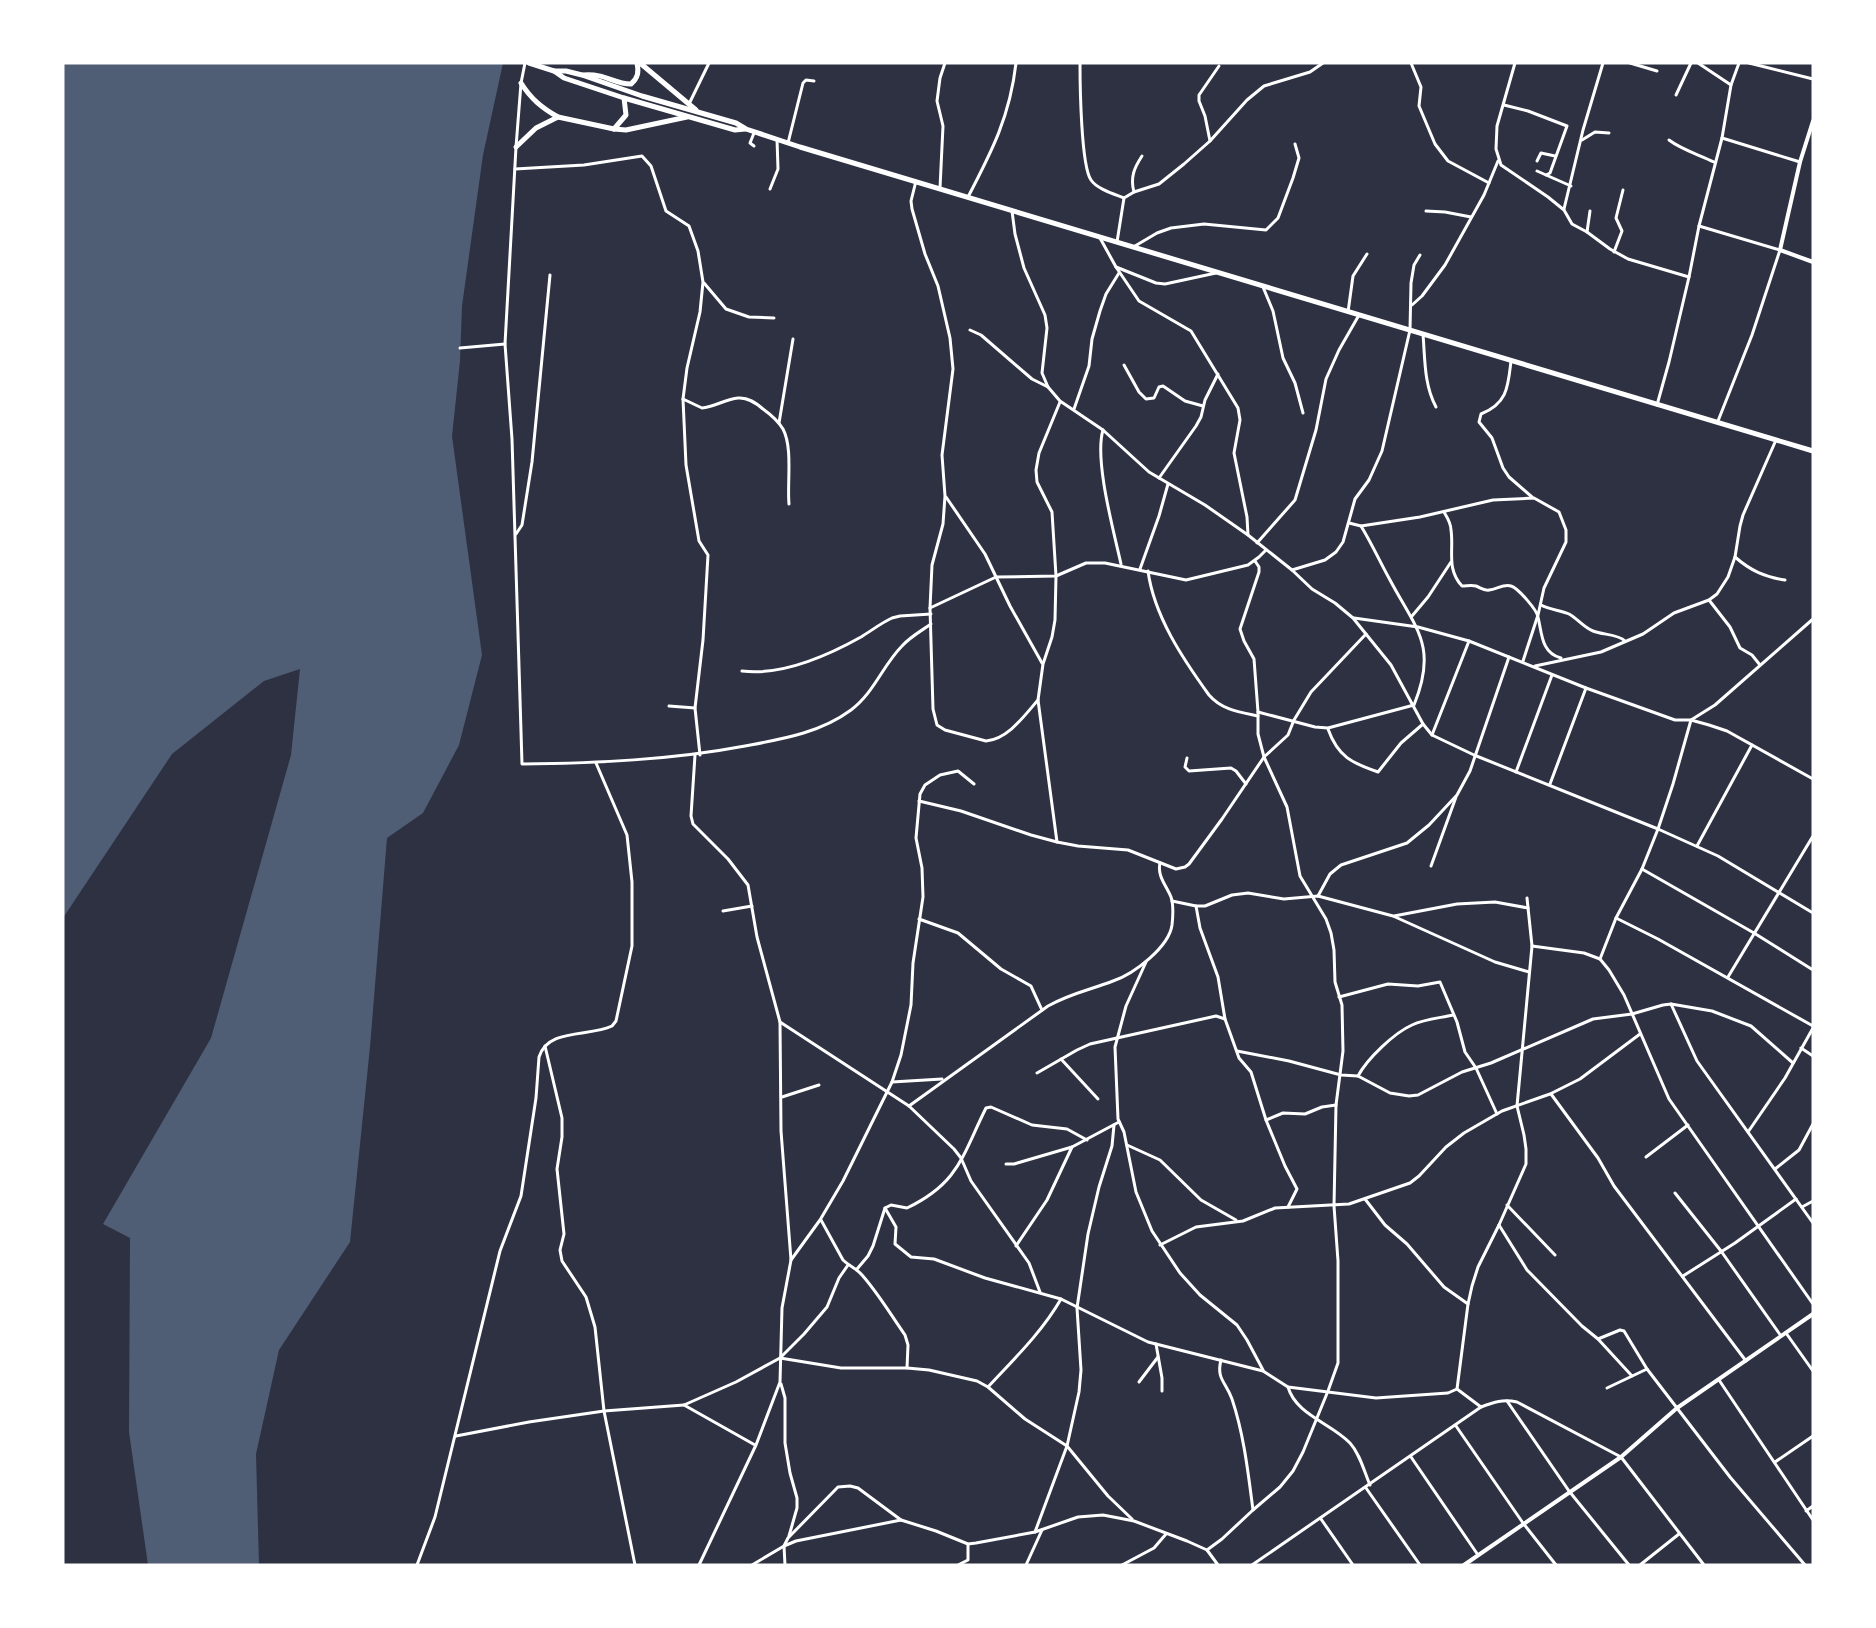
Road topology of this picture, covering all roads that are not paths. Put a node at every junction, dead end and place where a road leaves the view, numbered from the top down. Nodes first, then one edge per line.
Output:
1 (527, 63) edge
2 (638, 63) edge
3 (710, 63) edge
4 (945, 63) edge
5 (1016, 63) edge
6 (1080, 63) edge
7 (1323, 63) edge
8 (1411, 63) edge
9 (1515, 63) edge
10 (1603, 63) edge
11 (1630, 63) edge
12 (1691, 63) edge
13 (1698, 63) edge
14 (1738, 63) edge
15 (1749, 63) edge
16 (1219, 66) dead end
17 (554, 71) junction
18 (1657, 71) dead end
19 (582, 75) junction
20 (1813, 79) edge
21 (814, 81) dead end
22 (521, 82) junction
23 (1731, 85) junction
24 (1676, 94) dead end
25 (624, 98) junction
26 (688, 104) junction
27 (1504, 105) junction
28 (699, 113) junction
29 (690, 116) junction
30 (558, 117) junction
31 (1813, 121) edge
32 (614, 129) junction
33 (746, 129) junction
34 (754, 132) junction
35 (1608, 133) dead end
36 (1722, 138) junction
37 (777, 139) junction
38 (1669, 140) dead end
39 (1210, 141) junction
40 (1581, 141) junction
41 (788, 143) junction
42 (1295, 144) dead end
43 (754, 146) dead end
44 (516, 147) junction
45 (1142, 156) dead end
46 (1555, 156) junction
47 (1498, 161) junction
48 (1537, 161) dead end
49 (1714, 162) junction
50 (1800, 162) junction
51 (515, 169) junction
52 (1537, 171) dead end
53 (1546, 175) junction
54 (916, 181) junction
55 (1489, 183) junction
56 (1571, 186) junction
57 (770, 189) dead end
58 (940, 189) junction
59 (1623, 189) dead end
60 (1134, 192) junction
61 (968, 197) junction
62 (1124, 198) junction
63 (1564, 210) junction
64 (1012, 211) junction
65 (1426, 211) dead end
66 (1590, 211) dead end
67 (1470, 217) junction
68 (1699, 226) junction
69 (1587, 232) junction
70 (1100, 238) junction
71 (1117, 242) junction
72 (1134, 247) junction
73 (1779, 250) junction
74 (1614, 252) junction
75 (1367, 254) dead end
76 (1420, 255) dead end
77 (1813, 262) edge
78 (1116, 267) junction
79 (1119, 273) junction
80 (1216, 273) junction
81 (550, 275) dead end
82 (1689, 277) junction
83 (703, 282) junction
84 (1263, 286) junction
85 (1412, 304) junction
86 (1348, 312) junction
87 (1359, 315) junction
88 (774, 318) dead end
89 (970, 330) dead end
90 (1410, 330) junction
91 (1423, 334) junction
92 (794, 339) dead end
93 (505, 344) junction
94 (460, 348) dead end
95 (1511, 361) junction
96 (1124, 365) dead end
97 (1218, 374) junction
98 (1048, 387) junction
99 (683, 399) junction
100 (1060, 401) junction
101 (1657, 405) junction
102 (1203, 406) junction
103 (1436, 407) dead end
104 (1074, 410) junction
105 (1303, 412) dead end
106 (779, 423) junction
107 (1717, 423) junction
108 (1102, 430) junction
109 (1776, 440) junction
110 (1813, 452) edge
111 (1158, 478) junction
112 (1168, 484) junction
113 (945, 496) junction
114 (1534, 498) junction
115 (789, 504) dead end
116 (1444, 512) junction
117 (1349, 523) junction
118 (1361, 526) junction
119 (1248, 535) junction
120 (515, 536) junction
121 (1257, 543) junction
122 (1266, 549) junction
123 (1735, 557) junction
124 (1255, 561) junction
125 (1451, 562) junction
126 (1122, 565) junction
127 (1140, 569) junction
128 (1292, 570) junction
129 (1148, 571) junction
130 (1056, 576) junction
131 (996, 577) junction
132 (1785, 580) dead end
133 (1709, 600) junction
134 (1540, 604) junction
135 (930, 608) junction
136 (931, 614) junction
137 (1538, 615) junction
138 (1412, 616) junction
139 (1353, 618) junction
140 (1813, 619) edge
141 (931, 624) junction
142 (1418, 627) junction
143 (1366, 634) junction
144 (1469, 641) junction
145 (1625, 641) junction
146 (1509, 657) junction
147 (1563, 659) junction
148 (1523, 661) junction
149 (1043, 664) junction
150 (1760, 665) junction
151 (1534, 666) junction
152 (742, 671) dead end
153 (1552, 675) junction
154 (1586, 688) junction
155 (1038, 700) junction
156 (1414, 705) junction
157 (669, 706) dead end
158 (695, 708) junction
159 (1258, 714) junction
160 (1294, 720) junction
161 (1691, 720) junction
162 (1423, 724) junction
163 (1328, 728) junction
164 (1432, 735) junction
165 (1752, 745) junction
166 (695, 755) junction
167 (700, 755) junction
168 (1474, 755) junction
169 (1264, 757) junction
170 (1187, 758) dead end
171 (596, 764) junction
172 (1516, 772) junction
173 (1813, 779) edge
174 (974, 784) dead end
175 (1246, 784) junction
176 (1550, 785) junction
177 (1457, 795) junction
178 (919, 801) junction
179 (1658, 830) junction
180 (1813, 836) edge
181 (1057, 842) junction
182 (1696, 846) junction
183 (1160, 863) junction
184 (1431, 866) dead end
185 (1642, 869) junction
186 (1779, 893) junction
187 (1318, 896) junction
188 (1311, 897) junction
189 (1527, 898) dead end
190 (1172, 901) junction
191 (752, 906) junction
192 (1196, 906) junction
193 (1528, 908) junction
194 (723, 911) dead end
195 (1813, 912) edge
196 (1393, 916) junction
197 (1616, 918) junction
198 (920, 919) junction
199 (1754, 933) junction
200 (1532, 946) junction
201 (1600, 958) junction
202 (1146, 962) junction
203 (1813, 970) edge
204 (1529, 972) junction
205 (1728, 977) junction
206 (1339, 997) junction
207 (1671, 1004) junction
208 (1042, 1010) junction
209 (1632, 1014) junction
210 (1454, 1015) junction
211 (1225, 1019) junction
212 (780, 1022) junction
213 (1813, 1027) edge
214 (1640, 1034) junction
215 (1116, 1037) junction
216 (545, 1044) junction
217 (1522, 1048) junction
218 (1801, 1048) junction
219 (1237, 1051) junction
220 (1813, 1056) edge
221 (1061, 1059) junction
222 (1793, 1063) junction
223 (1476, 1068) junction
224 (1037, 1073) dead end
225 (1341, 1075) junction
226 (1358, 1076) junction
227 (944, 1079) junction
228 (892, 1082) junction
229 (819, 1085) dead end
230 (887, 1092) junction
231 (1550, 1094) junction
232 (782, 1097) junction
233 (1098, 1099) dead end
234 (1336, 1105) junction
235 (909, 1106) junction
236 (1517, 1106) junction
237 (1497, 1114) junction
238 (1266, 1120) junction
239 (1119, 1122) junction
240 (1813, 1124) edge
241 (1114, 1125) junction
242 (1688, 1125) junction
243 (1748, 1132) junction
244 (1087, 1140) junction
245 (1127, 1144) junction
246 (1072, 1147) junction
247 (1646, 1157) dead end
248 (962, 1160) junction
249 (1006, 1164) dead end
250 (1775, 1169) junction
251 (1675, 1193) dead end
252 (1365, 1199) junction
253 (1796, 1199) junction
254 (1813, 1201) edge
255 (1507, 1205) junction
256 (1334, 1206) junction
257 (1288, 1207) junction
258 (1802, 1207) junction
259 (885, 1208) junction
260 (820, 1220) junction
261 (1238, 1221) junction
262 (1813, 1223) edge
263 (1499, 1226) junction
264 (1759, 1227) junction
265 (1160, 1245) junction
266 (1016, 1246) junction
267 (1721, 1251) junction
268 (1555, 1255) dead end
269 (791, 1260) junction
270 (848, 1265) junction
271 (857, 1269) junction
272 (1683, 1276) junction
273 (1040, 1292) junction
274 (1061, 1299) junction
275 (1468, 1304) junction
276 (1813, 1304) edge
277 (1077, 1308) junction
278 (1813, 1314) edge
279 (1786, 1333) junction
280 (1781, 1336) junction
281 (1598, 1339) junction
282 (1156, 1344) junction
283 (1158, 1356) junction
284 (780, 1359) junction
285 (1221, 1360) junction
286 (1746, 1361) junction
287 (908, 1368) junction
288 (1150, 1368) junction
289 (1161, 1370) junction
290 (1647, 1370) junction
291 (1263, 1371) junction
292 (1813, 1371) edge
293 (1632, 1376) junction
294 (1719, 1380) junction
295 (780, 1382) junction
296 (1139, 1382) dead end
297 (988, 1387) junction
298 (1288, 1387) junction
299 (1607, 1388) dead end
300 (1457, 1389) junction
301 (1162, 1391) dead end
302 (1328, 1391) junction
303 (1506, 1400) junction
304 (684, 1404) junction
305 (1481, 1407) junction
306 (1677, 1408) junction
307 (604, 1411) junction
308 (1317, 1418) junction
309 (1456, 1426) junction
310 (456, 1436) junction
311 (1813, 1436) edge
312 (756, 1445) junction
313 (1067, 1446) junction
314 (1411, 1457) junction
315 (1621, 1457) junction
316 (1775, 1463) junction
317 (1368, 1486) junction
318 (1569, 1491) junction
319 (1813, 1506) edge
320 (1253, 1510) junction
321 (1806, 1511) junction
322 (1321, 1519) junction
323 (901, 1520) junction
324 (1813, 1520) edge
325 (1134, 1521) junction
326 (1523, 1523) junction
327 (1042, 1530) junction
328 (1035, 1532) junction
329 (1166, 1533) junction
330 (1678, 1534) junction
331 (788, 1538) junction
332 (968, 1544) junction
333 (784, 1546) junction
334 (1207, 1550) junction
335 (1478, 1555) junction
336 (417, 1565) edge
337 (635, 1565) edge
338 (699, 1565) edge
339 (752, 1565) edge
340 (785, 1565) edge
341 (958, 1565) edge
342 (1026, 1565) edge
343 (1122, 1565) edge
344 (1218, 1565) edge
345 (1252, 1565) edge
346 (1353, 1565) edge
347 (1420, 1565) edge
348 (1464, 1565) edge
349 (1556, 1565) edge
350 (1629, 1565) edge
351 (1640, 1565) edge
352 (1704, 1565) edge
353 (1806, 1565) edge

1 - 17 main road
1 - 22 street
2 - 19 main road
2 - 26 main road
3 - 26 street
4 - 58 street
5 - 61 street
6 - 62 street
7 - 39 street
8 - 55 street
9 - 27 street
10 - 40 street
11 - 18 street
12 - 24 street
13 - 23 street
14 - 23 street
15 - 20 street
16 - 39 street
17 - 19 main road
17 - 25 main road
19 - 28 main road
21 - 41 street
22 - 30 main road
22 - 44 street
23 - 36 street
25 - 29 main road
25 - 32 main road
26 - 28 main road
27 - 46 street
27 - 47 street
28 - 33 main road
29 - 32 main road
29 - 33 main road
30 - 32 main road
30 - 44 main road
31 - 50 street
33 - 34 main road
34 - 37 main road
34 - 43 street
35 - 40 street
36 - 49 street
36 - 50 street
37 - 41 main road
37 - 57 street
38 - 49 street
39 - 60 street
40 - 56 street
41 - 54 main road
42 - 72 street
44 - 51 street
45 - 60 street
46 - 48 street
46 - 53 street
47 - 55 street
47 - 63 street
49 - 68 street
50 - 73 street
51 - 83 street
51 - 93 street
52 - 53 street
53 - 56 street
54 - 58 main road
54 - 113 street
55 - 67 street
56 - 63 street
58 - 61 main road
59 - 74 street
60 - 62 street
61 - 64 main road
62 - 71 street
63 - 69 street
64 - 70 main road
64 - 98 street
65 - 67 street
66 - 69 street
67 - 85 street
68 - 73 street
68 - 82 street
69 - 74 street
70 - 71 main road
70 - 78 street
71 - 72 main road
72 - 80 main road
73 - 77 street
73 - 107 street
74 - 82 street
75 - 86 street
76 - 85 street
78 - 79 street
78 - 80 street
79 - 97 street
79 - 104 street
80 - 84 main road
81 - 120 street
82 - 101 street
83 - 88 street
83 - 99 street
84 - 86 main road
84 - 105 street
85 - 90 street
86 - 87 main road
87 - 90 main road
87 - 121 street
89 - 98 street
90 - 91 main road
90 - 117 street
91 - 95 main road
91 - 103 street
92 - 106 street
93 - 94 street
93 - 120 street
95 - 101 main road
95 - 114 street
96 - 102 street
97 - 102 street
97 - 119 street
98 - 100 street
99 - 106 street
99 - 158 street
100 - 104 street
100 - 130 street
101 - 107 main road
102 - 111 street
104 - 108 street
106 - 115 street
107 - 109 main road
108 - 111 street
108 - 126 street
109 - 110 main road
109 - 123 street
111 - 112 street
112 - 119 street
112 - 127 street
113 - 131 street
113 - 135 street
114 - 116 street
114 - 134 street
116 - 118 street
116 - 125 street
117 - 118 street
117 - 128 street
118 - 138 street
119 - 121 street
120 - 171 street
121 - 122 street
122 - 124 street
122 - 128 street
123 - 132 street
123 - 133 street
124 - 129 street
124 - 159 street
125 - 137 street
125 - 138 street
126 - 127 street
126 - 130 street
127 - 129 street
128 - 139 street
129 - 159 street
130 - 131 street
130 - 149 street
131 - 135 street
131 - 149 street
133 - 145 street
133 - 150 street
134 - 137 street
134 - 145 street
135 - 136 street
136 - 141 street
136 - 152 street
137 - 147 street
137 - 148 street
138 - 142 street
139 - 142 street
139 - 143 street
140 - 150 street
141 - 155 street
141 - 167 street
142 - 144 street
142 - 156 street
143 - 156 street
143 - 160 street
144 - 146 street
144 - 164 street
145 - 147 street
146 - 148 street
146 - 168 street
147 - 151 street
148 - 151 street
149 - 155 street
150 - 161 street
151 - 153 street
153 - 154 street
153 - 172 street
154 - 161 street
154 - 176 street
155 - 181 street
156 - 162 street
156 - 163 street
157 - 158 street
158 - 167 street
159 - 160 street
159 - 169 street
160 - 163 street
160 - 169 street
161 - 165 street
161 - 179 street
162 - 163 street
162 - 164 street
164 - 168 street
165 - 173 street
165 - 182 street
166 - 167 street
166 - 171 street
166 - 191 street
168 - 172 street
168 - 177 street
169 - 175 street
169 - 188 street
170 - 175 street
171 - 216 street
172 - 176 street
174 - 178 street
175 - 183 street
176 - 179 street
177 - 184 street
177 - 187 street
178 - 181 street
178 - 198 street
179 - 182 street
179 - 185 street
180 - 186 street
181 - 183 street
182 - 186 street
183 - 190 street
185 - 197 street
185 - 199 street
186 - 195 street
186 - 199 street
187 - 188 street
187 - 196 street
188 - 192 street
188 - 206 street
189 - 193 street
190 - 192 street
190 - 202 street
191 - 194 street
191 - 212 street
192 - 211 street
193 - 196 street
193 - 200 street
196 - 204 street
197 - 201 street
197 - 205 street
198 - 208 street
198 - 228 street
199 - 203 street
199 - 205 street
200 - 201 street
200 - 204 street
201 - 209 street
202 - 208 street
202 - 215 street
204 - 217 street
205 - 213 street
206 - 210 street
206 - 225 street
207 - 209 street
207 - 222 street
207 - 243 street
208 - 227 street
209 - 214 street
209 - 217 street
210 - 223 street
210 - 226 street
211 - 215 street
211 - 219 street
212 - 230 street
212 - 232 street
213 - 218 street
214 - 231 street
214 - 242 street
215 - 221 street
215 - 239 street
216 - 307 street
216 - 310 street
217 - 223 street
217 - 236 street
218 - 220 street
218 - 222 street
219 - 225 street
219 - 238 street
221 - 224 street
221 - 233 street
222 - 243 street
223 - 226 street
223 - 237 street
225 - 226 street
225 - 234 street
227 - 228 street
227 - 235 street
228 - 230 street
229 - 232 street
230 - 235 street
230 - 260 street
231 - 236 street
231 - 272 street
232 - 269 street
234 - 238 street
234 - 256 street
235 - 248 street
236 - 237 street
236 - 255 street
237 - 252 street
238 - 257 street
239 - 241 street
239 - 245 street
240 - 250 street
241 - 244 street
241 - 277 street
242 - 247 street
242 - 264 street
243 - 250 street
244 - 246 street
244 - 248 street
245 - 261 street
245 - 265 street
246 - 249 street
246 - 266 street
248 - 259 street
248 - 266 street
250 - 253 street
251 - 267 street
252 - 256 street
252 - 275 street
253 - 258 street
253 - 264 street
254 - 258 street
255 - 263 street
255 - 268 street
256 - 257 street
256 - 302 street
257 - 261 street
258 - 262 street
259 - 271 street
259 - 273 street
260 - 269 street
260 - 270 street
261 - 265 street
263 - 275 street
263 - 281 street
264 - 267 street
264 - 276 street
265 - 291 street
266 - 273 street
267 - 272 street
267 - 280 street
269 - 284 street
270 - 271 street
270 - 284 street
271 - 287 street
272 - 286 street
273 - 274 street
274 - 277 street
274 - 297 street
275 - 300 street
277 - 282 street
277 - 313 street
278 - 279 street
279 - 280 street
279 - 292 street
280 - 286 street
281 - 290 street
281 - 293 street
282 - 283 street
282 - 285 street
283 - 288 street
283 - 289 street
284 - 287 street
284 - 295 street
284 - 304 street
285 - 291 street
285 - 320 street
286 - 294 street
287 - 297 street
288 - 289 street
288 - 296 street
289 - 301 street
290 - 293 street
290 - 306 street
291 - 298 street
293 - 299 street
294 - 306 street
294 - 316 street
295 - 312 street
295 - 331 street
297 - 313 street
298 - 302 street
298 - 308 street
300 - 302 street
300 - 305 street
302 - 308 street
303 - 305 street
303 - 315 street
303 - 318 street
304 - 307 street
304 - 312 street
305 - 309 street
306 - 315 street
306 - 353 street
307 - 310 street
307 - 337 street
308 - 317 street
308 - 320 street
309 - 314 street
309 - 326 street
310 - 336 street
311 - 316 street
312 - 338 street
313 - 325 street
313 - 328 street
314 - 317 street
314 - 335 street
315 - 318 street
315 - 330 street
316 - 321 street
317 - 322 street
317 - 347 street
318 - 326 street
318 - 350 street
319 - 321 street
320 - 334 street
321 - 324 street
322 - 345 street
322 - 346 street
323 - 331 street
323 - 332 street
323 - 333 street
325 - 327 street
325 - 329 street
326 - 335 street
326 - 349 street
327 - 328 street
327 - 342 street
328 - 332 street
329 - 334 street
329 - 343 street
330 - 351 street
330 - 352 street
331 - 333 street
332 - 341 street
333 - 339 street
333 - 340 street
334 - 344 street
335 - 348 street

